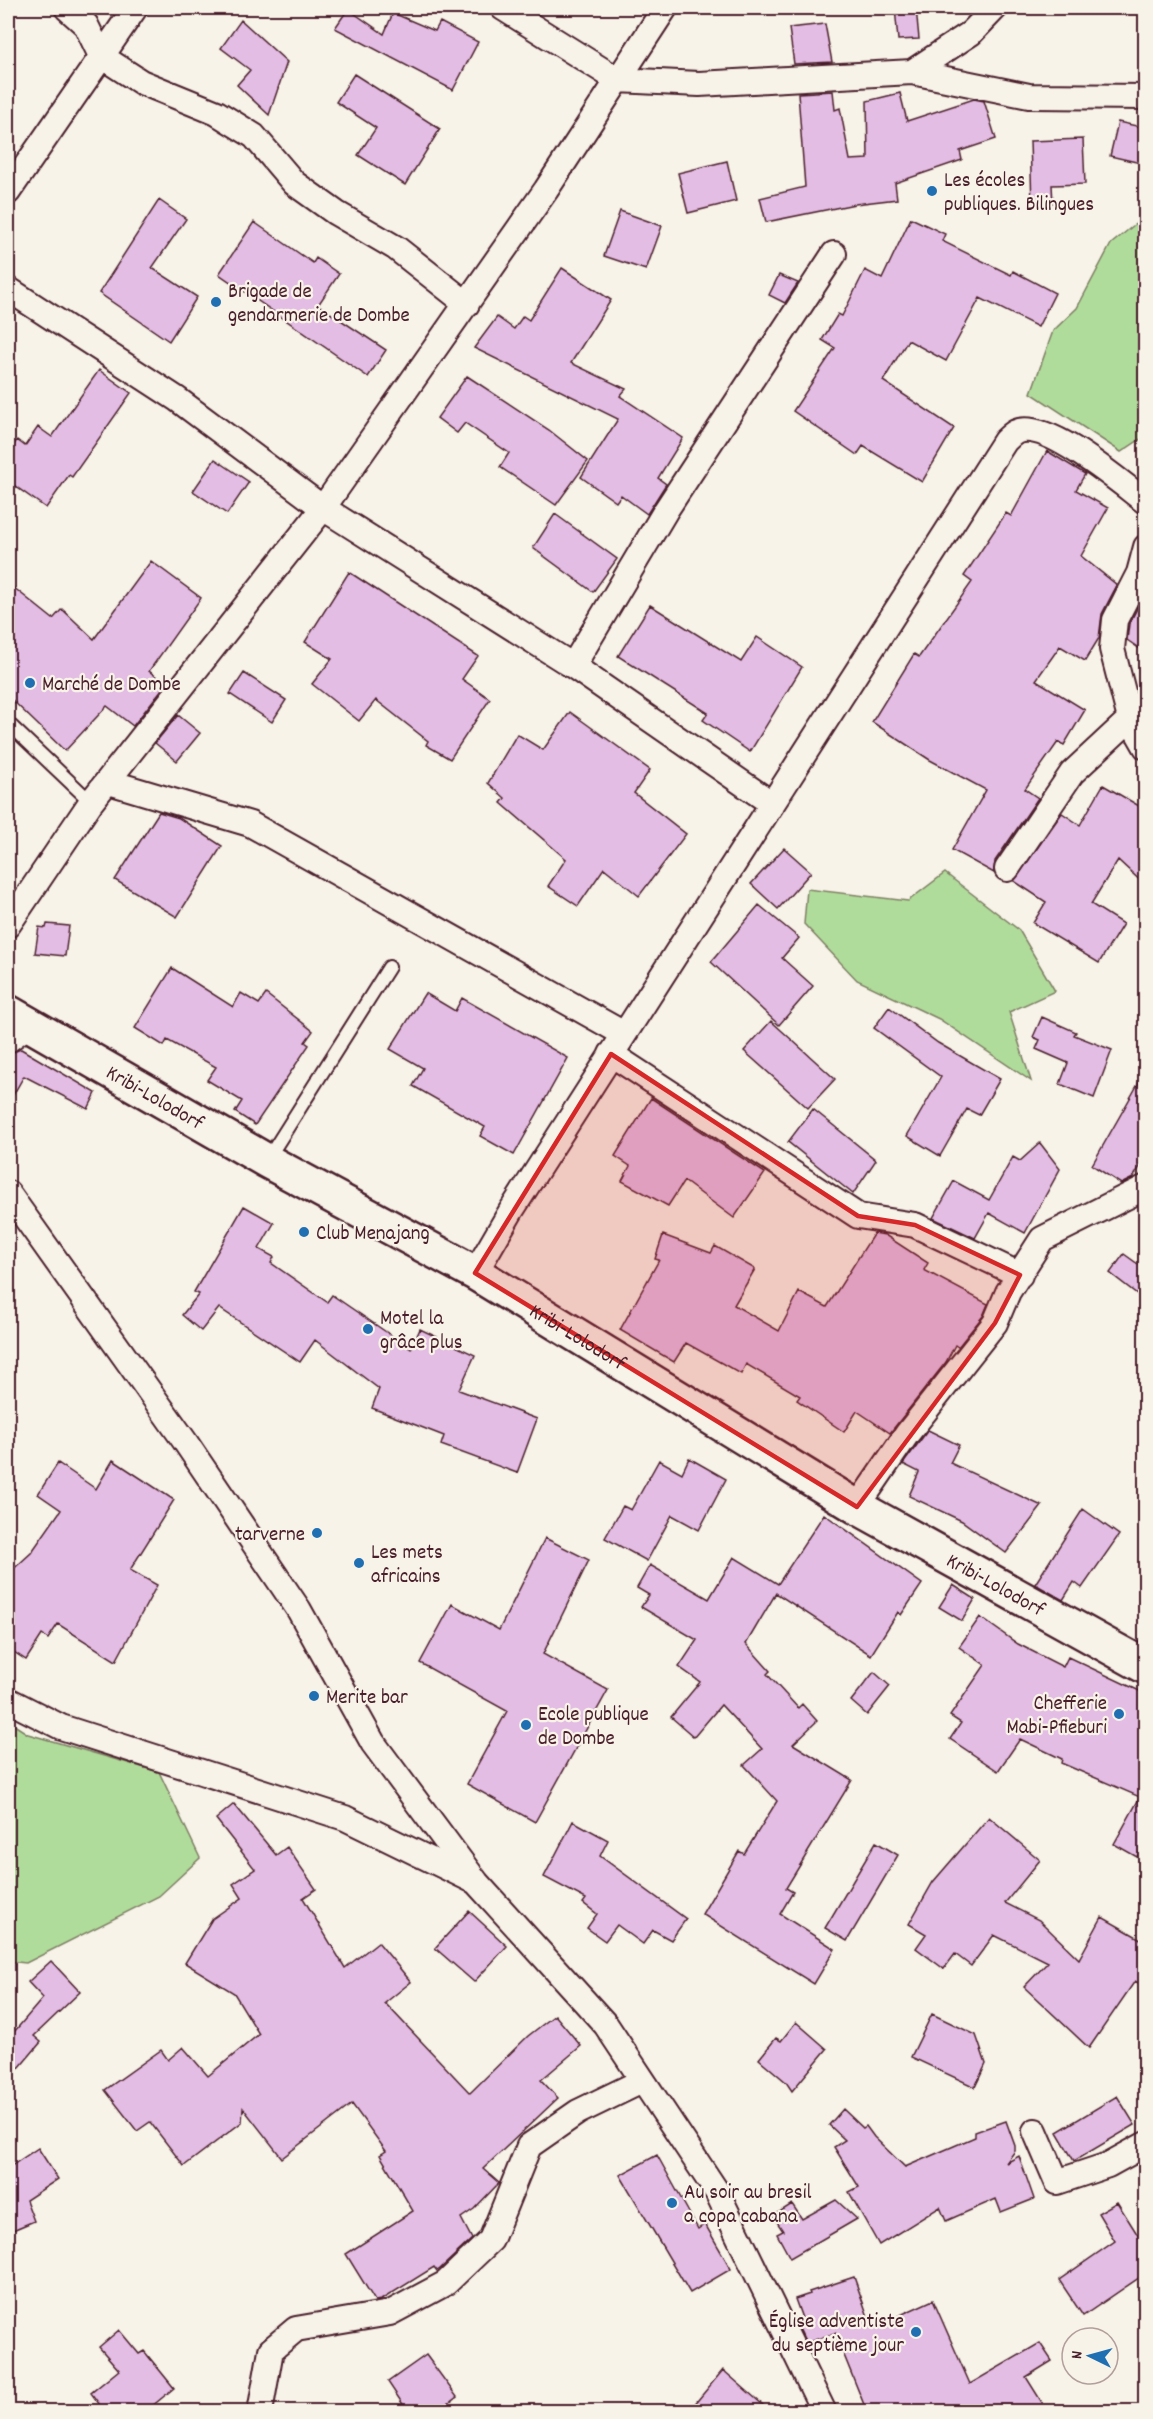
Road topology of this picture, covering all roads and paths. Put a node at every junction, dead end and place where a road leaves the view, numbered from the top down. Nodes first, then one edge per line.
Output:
1 (67, 8) edge
2 (135, 8) edge
3 (503, 8) edge
4 (665, 8) edge
5 (995, 8) edge
6 (101, 56) junction
7 (912, 72) junction
8 (618, 80) junction
9 (1146, 97) edge
10 (8, 192) edge
11 (834, 255) dead end
12 (8, 289) edge
13 (467, 304) junction
14 (1146, 502) edge
15 (323, 508) junction
16 (1146, 547) edge
17 (573, 666) junction
18 (1130, 719) junction
19 (8, 723) edge
20 (1146, 747) edge
21 (109, 782) junction
22 (92, 802) junction
23 (771, 803) junction
24 (1007, 869) dead end
25 (8, 925) edge
26 (389, 967) dead end
27 (15, 1025) edge
28 (618, 1044) junction
29 (267, 1161) junction
30 (1146, 1187) edge
31 (8, 1193) edge
32 (475, 1273) junction
33 (1020, 1275) junction
34 (857, 1507) junction
35 (1146, 1667) edge
36 (8, 1700) edge
37 (477, 1883) junction
38 (642, 2080) junction
39 (1035, 2131) dead end
40 (1146, 2144) edge
41 (260, 2412) edge
42 (824, 2412) edge

1 - 6 street
2 - 6 street
3 - 8 street
4 - 8 street
5 - 7 street
6 - 10 street
6 - 13 street
7 - 8 street
7 - 9 street
8 - 13 street
11 - 17 street
12 - 15 street
13 - 15 street
14 - 23 street
15 - 17 street
15 - 21 street
16 - 18 street
17 - 23 street
18 - 20 street
18 - 24 street
19 - 22 lane
21 - 22 street
21 - 28 street
22 - 25 street
23 - 28 street
26 - 29 lane
27 - 29 main road, Kribi-Lolodorf
28 - 32 street
28 - 33 street
29 - 32 main road, Kribi-Lolodorf
30 - 33 street
31 - 37 street
32 - 34 main road, Kribi-Lolodorf
33 - 34 street
34 - 35 main road, Kribi-Lolodorf
36 - 37 street
37 - 38 street
38 - 41 street
38 - 42 street
39 - 40 street

